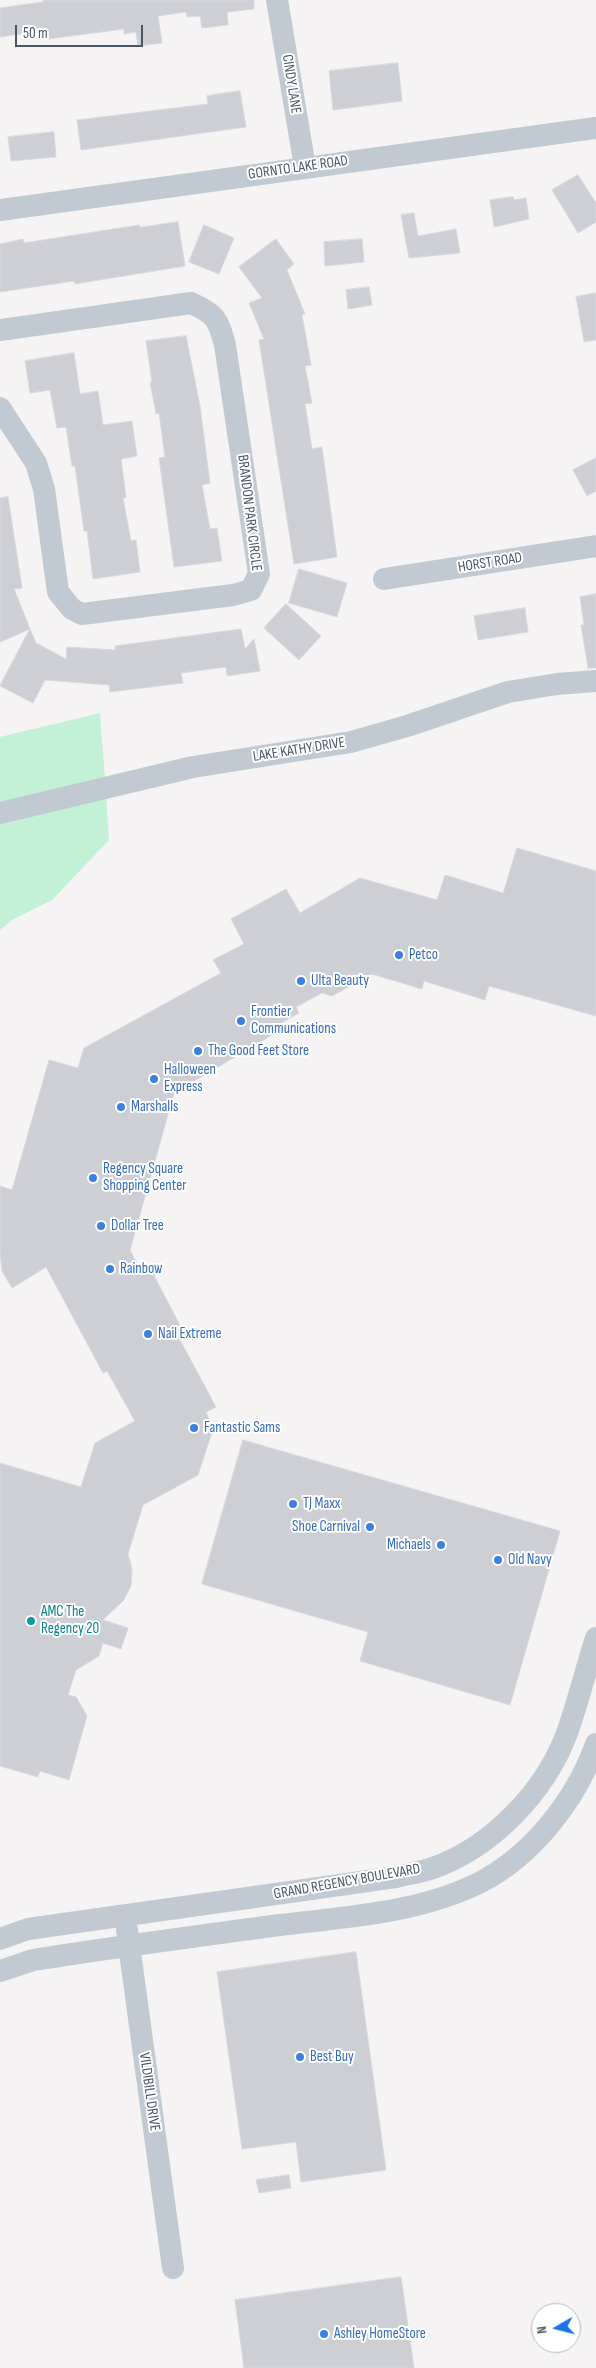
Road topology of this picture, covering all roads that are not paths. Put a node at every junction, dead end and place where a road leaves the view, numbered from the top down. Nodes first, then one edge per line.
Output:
1 (277, 0) edge
2 (596, 128) edge
3 (305, 167) junction
4 (0, 210) edge
5 (0, 330) edge
6 (0, 408) edge
7 (596, 546) edge
8 (384, 579) dead end
9 (596, 681) edge
10 (0, 813) edge
11 (596, 1638) edge
12 (589, 1688) edge
13 (596, 1744) edge
14 (365, 1882) junction
15 (370, 1913) junction
16 (125, 1915) junction
17 (0, 1939) edge
18 (129, 1945) junction
19 (0, 1971) edge
20 (173, 2268) dead end

1 - 3 street, CINDY LANE
2 - 3 street, GORNTO LAKE ROAD
3 - 4 street, GORNTO LAKE ROAD
5 - 6 street, BRANDON PARK CIRCLE
7 - 8 street, HORST ROAD
9 - 10 street, LAKE KATHY DRIVE
11 - 12 street, GRAND REGENCY BOULEVARD
12 - 14 street, GRAND REGENCY BOULEVARD
13 - 15 street, GRAND REGENCY BOULEVARD
14 - 15 street
14 - 16 street, GRAND REGENCY BOULEVARD
15 - 18 street, GRAND REGENCY BOULEVARD
16 - 17 street, GRAND REGENCY BOULEVARD
16 - 18 street, VILDIBILL DRIVE
18 - 19 street, GRAND REGENCY BOULEVARD
18 - 20 street, VILDIBILL DRIVE

